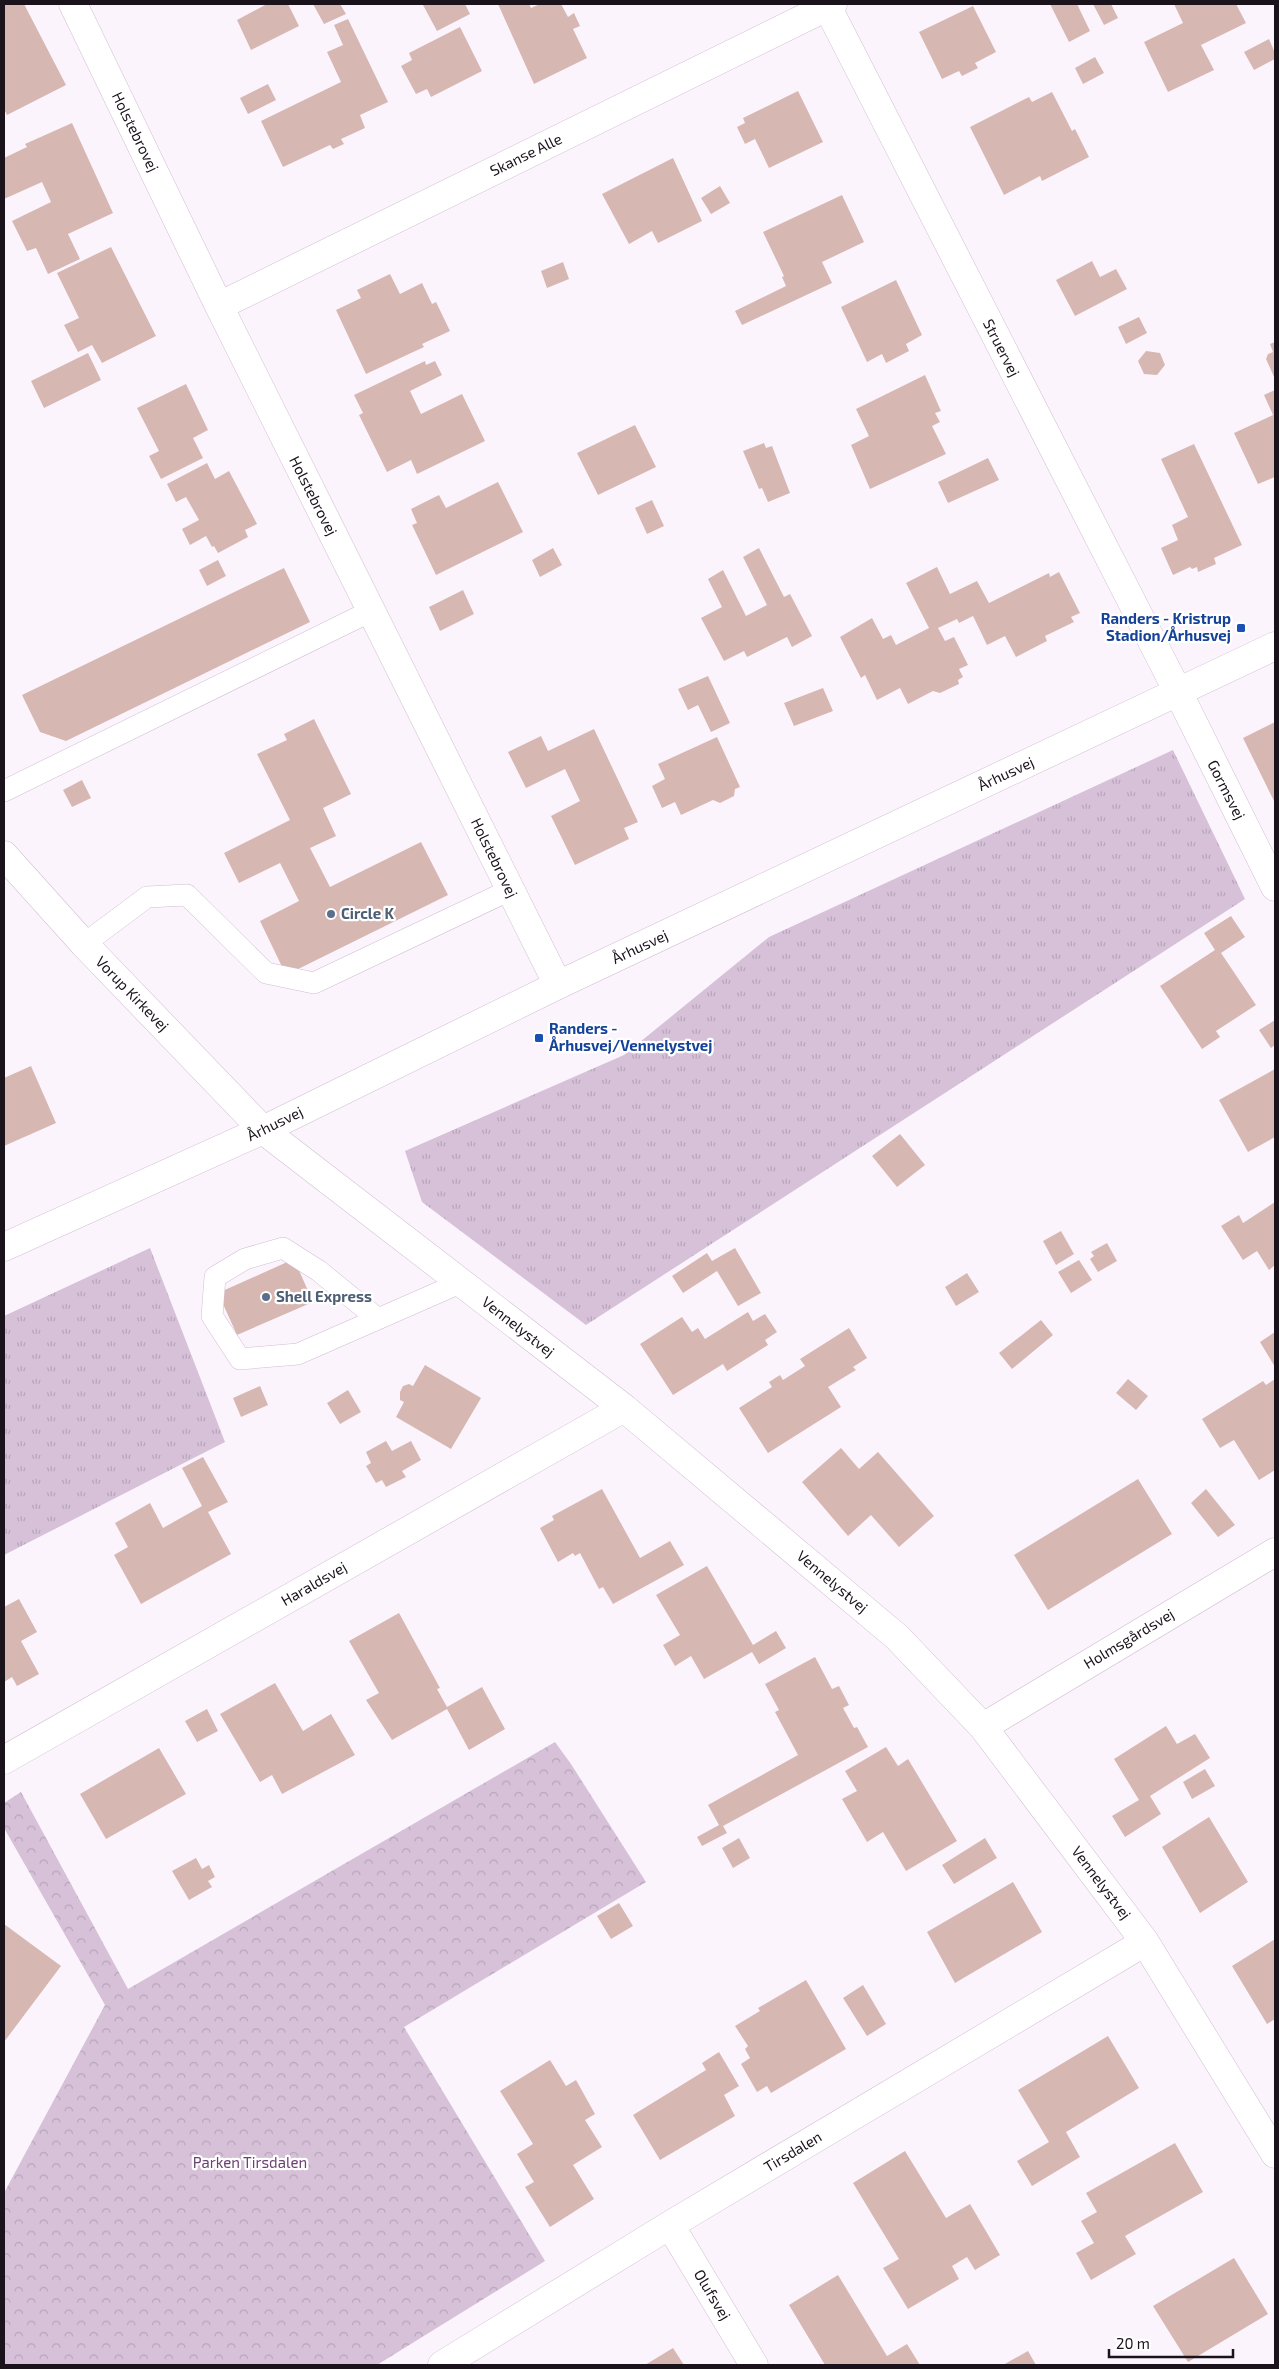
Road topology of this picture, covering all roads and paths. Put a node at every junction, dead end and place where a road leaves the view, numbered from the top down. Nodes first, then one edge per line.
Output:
1 (74, 4) edge
2 (829, 5) edge
3 (219, 306) junction
4 (371, 611) junction
5 (1275, 646) edge
6 (1178, 692) junction
7 (4, 791) edge
8 (4, 855) edge
9 (1275, 887) edge
10 (510, 890) junction
11 (84, 944) junction
12 (558, 985) junction
13 (263, 1130) junction
14 (4, 1247) edge
15 (460, 1283) junction
16 (378, 1319) junction
17 (624, 1408) junction
18 (1275, 1552) edge
19 (983, 1727) junction
20 (4, 1760) edge
21 (1145, 1942) junction
22 (1275, 2154) edge
23 (670, 2225) junction
24 (442, 2365) edge
25 (754, 2365) edge

1 - 3 street, Holstebrovej
2 - 3 street, Skanse Alle
2 - 6 street, Struervej
3 - 4 street, Holstebrovej
4 - 7 lane
4 - 10 street, Holstebrovej
5 - 6 street, Århusvej
6 - 9 street, Gormsvej
6 - 12 street, Århusvej
8 - 11 street, Vorup Kirkevej
10 - 11 lane
10 - 12 street, Holstebrovej
11 - 13 street, Vorup Kirkevej
12 - 13 street, Århusvej
13 - 14 street, Århusvej
13 - 15 street, Vennelystvej
15 - 16 lane
15 - 17 street, Vennelystvej
16 - 16 lane
17 - 19 street, Vennelystvej
17 - 20 street, Haraldsvej
18 - 19 street, Holmsgårdsvej
19 - 21 street, Vennelystvej
21 - 22 street, Vennelystvej
21 - 23 street, Tirsdalen
23 - 24 street, Tirsdalen
23 - 25 street, Olufsvej

